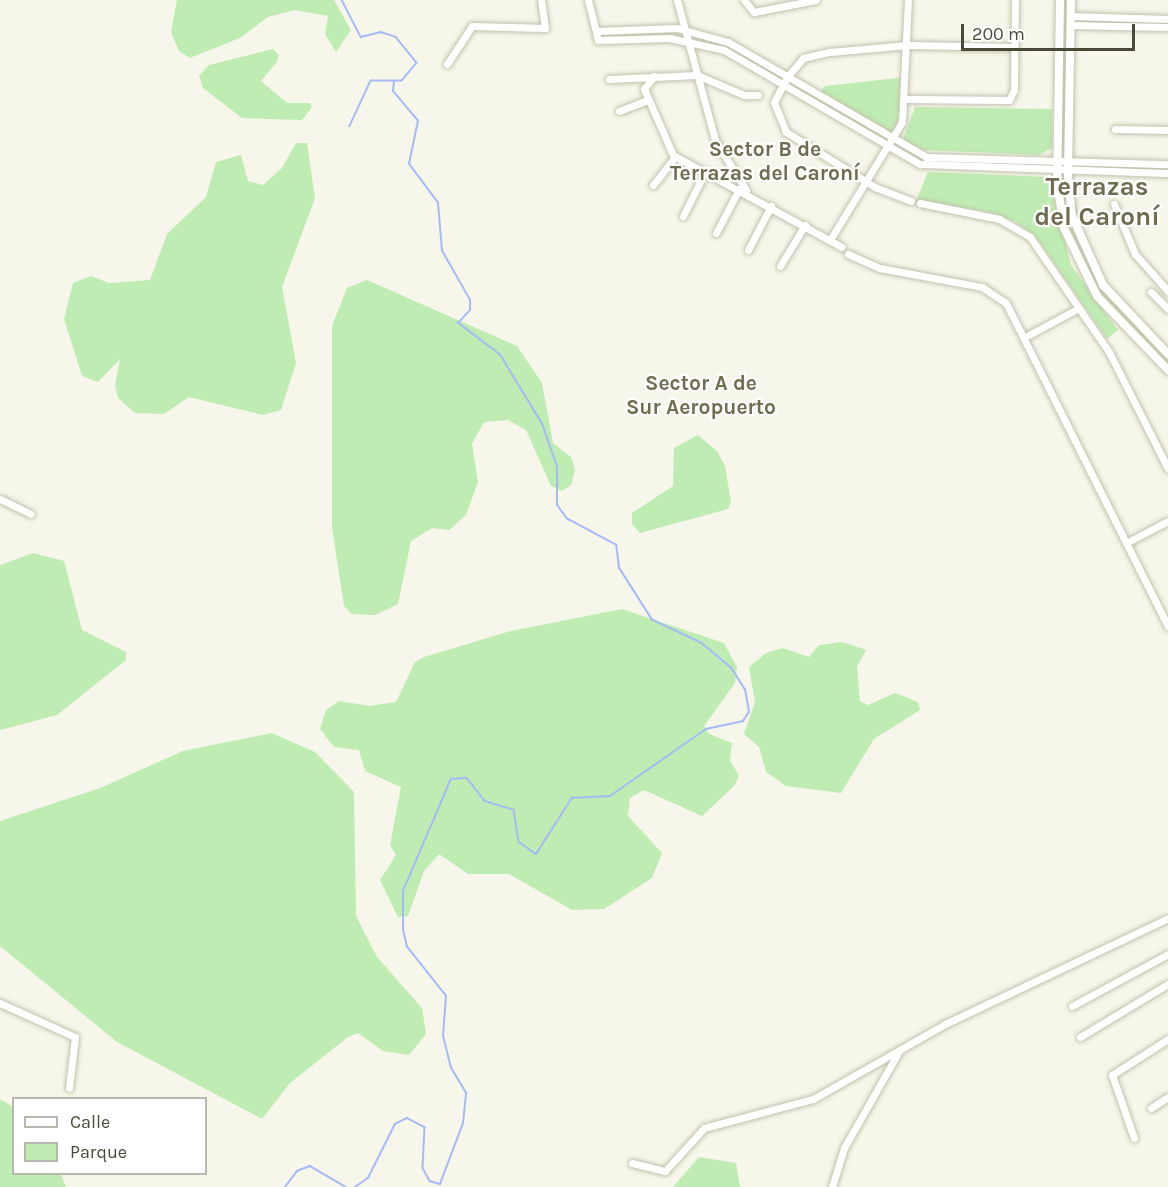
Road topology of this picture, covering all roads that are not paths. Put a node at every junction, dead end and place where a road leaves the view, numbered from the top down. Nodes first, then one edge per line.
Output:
1 (541, 0) edge
2 (588, 0) edge
3 (677, 0) edge
4 (744, 0) edge
5 (816, 0) edge
6 (908, 0) edge
7 (1015, 0) edge
8 (1060, 0) edge
9 (1071, 0) edge
10 (1168, 19) edge
11 (1070, 21) junction
12 (1168, 27) edge
13 (686, 30) junction
14 (597, 31) junction
15 (689, 40) junction
16 (908, 45) junction
17 (1014, 47) junction
18 (447, 64) dead end
19 (697, 75) junction
20 (654, 76) junction
21 (788, 76) junction
22 (609, 79) dead end
23 (783, 84) junction
24 (758, 95) dead end
25 (907, 99) junction
26 (648, 100) junction
27 (619, 111) dead end
28 (1115, 129) dead end
29 (1168, 130) edge
30 (893, 142) junction
31 (888, 149) junction
32 (675, 158) junction
33 (1168, 164) edge
34 (1057, 165) junction
35 (1068, 165) junction
36 (705, 172) junction
37 (1168, 173) edge
38 (867, 183) junction
39 (653, 185) dead end
40 (739, 189) junction
41 (753, 195) junction
42 (911, 201) dead end
43 (920, 203) dead end
44 (1114, 204) dead end
45 (771, 206) junction
46 (683, 216) dead end
47 (805, 225) junction
48 (717, 233) dead end
49 (830, 240) junction
50 (842, 247) dead end
51 (748, 250) dead end
52 (848, 254) dead end
53 (780, 266) dead end
54 (1168, 291) edge
55 (1150, 292) dead end
56 (1077, 309) junction
57 (1168, 309) edge
58 (1025, 337) junction
59 (1168, 354) edge
60 (1168, 370) edge
61 (1168, 469) edge
62 (0, 500) edge
63 (31, 514) dead end
64 (1168, 521) edge
65 (1126, 543) junction
66 (1168, 627) edge
67 (1168, 918) edge
68 (1168, 954) edge
69 (1168, 984) edge
70 (0, 1003) edge
71 (1072, 1006) dead end
72 (1080, 1037) dead end
73 (1168, 1039) edge
74 (898, 1051) junction
75 (69, 1088) dead end
76 (1168, 1097) edge
77 (1151, 1108) dead end
78 (1134, 1138) dead end
79 (632, 1163) dead end
80 (832, 1187) edge

1 - 18 street
2 - 14 street
3 - 13 street
4 - 5 street
6 - 16 street
7 - 17 street
8 - 34 street
9 - 11 street
10 - 11 street
11 - 12 street
11 - 35 street
13 - 14 street
13 - 15 street
13 - 21 street
14 - 15 street
15 - 19 street
15 - 23 street
16 - 17 street
16 - 21 street
16 - 25 street
17 - 25 street
19 - 20 street
19 - 24 street
19 - 41 street
20 - 22 street
20 - 26 street
21 - 23 street
21 - 30 street
23 - 31 street
23 - 38 street
25 - 30 street
26 - 27 street
26 - 32 street
28 - 29 street
30 - 31 street
30 - 34 street
31 - 34 street
31 - 38 street
32 - 36 street
32 - 39 street
33 - 35 street
34 - 35 street
34 - 60 street
35 - 37 street
35 - 59 street
36 - 40 street
36 - 46 street
38 - 42 street
38 - 49 street
40 - 41 street
40 - 48 street
41 - 45 street
43 - 56 street
44 - 54 street
45 - 47 street
45 - 51 street
47 - 49 street
47 - 53 street
49 - 50 street
52 - 58 street
55 - 57 street
56 - 58 street
56 - 61 street
58 - 65 street
62 - 63 street
64 - 65 street
65 - 66 street
67 - 74 street
68 - 71 street
69 - 72 street
70 - 75 street
73 - 78 street
74 - 79 street
74 - 80 street
76 - 77 street

